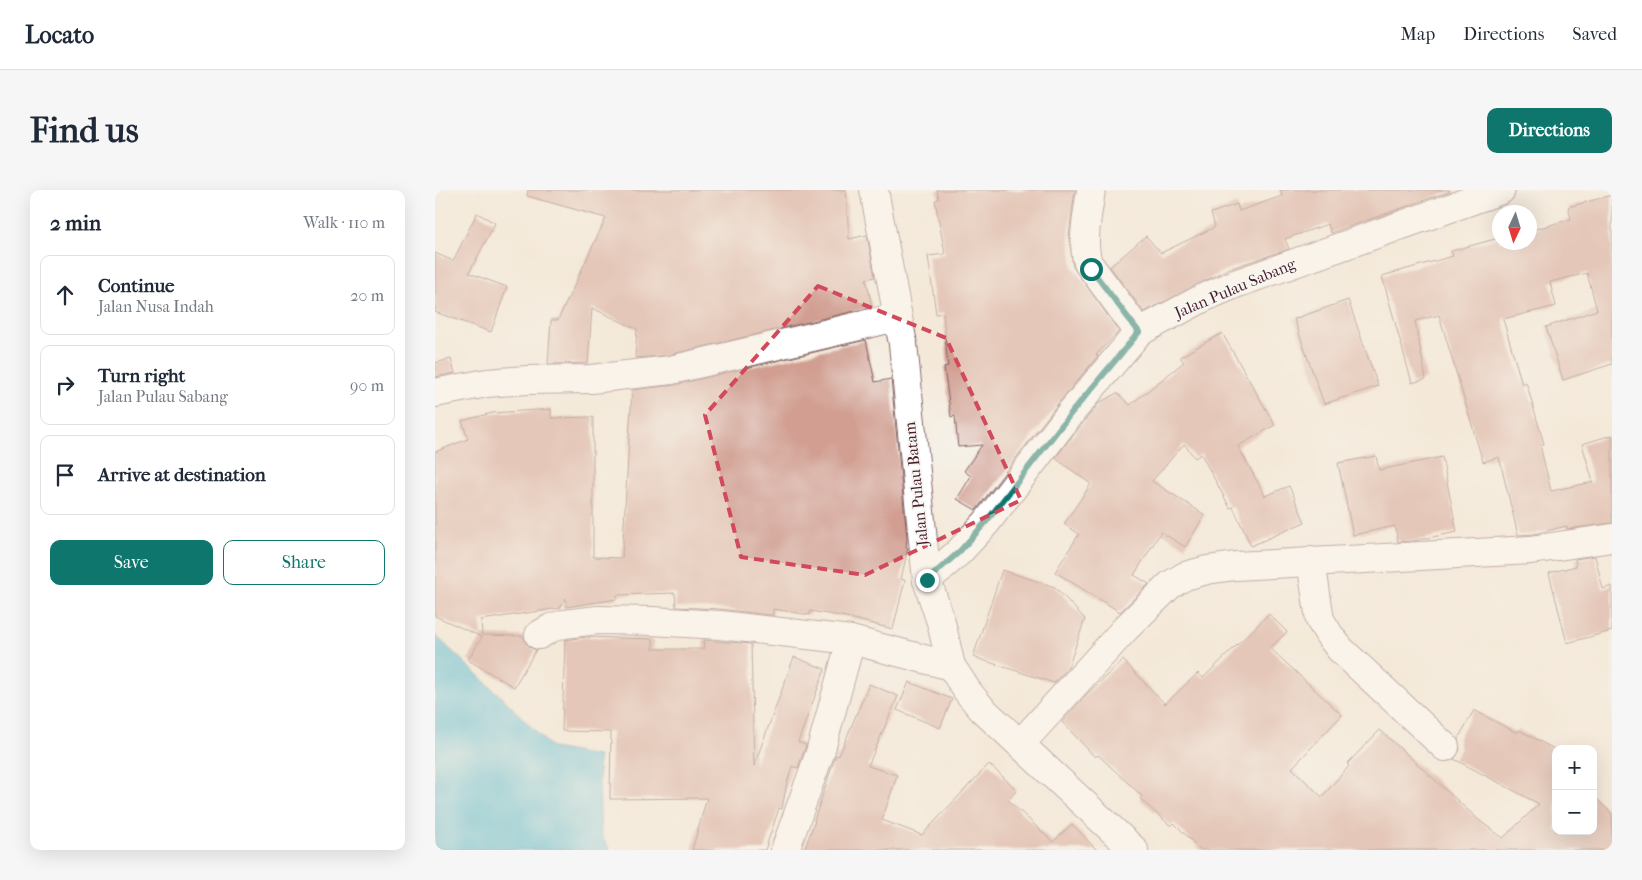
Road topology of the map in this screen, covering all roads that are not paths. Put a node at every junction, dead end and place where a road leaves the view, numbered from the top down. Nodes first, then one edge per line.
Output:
1 (873, 190) edge
2 (1091, 190) edge
3 (1501, 190) edge
4 (897, 317) junction
5 (1139, 332) junction
6 (435, 393) edge
7 (1612, 538) edge
8 (1311, 561) junction
9 (927, 580) junction
10 (539, 635) dead end
11 (851, 640) junction
12 (951, 666) junction
13 (1021, 743) junction
14 (1445, 747) dead end
15 (785, 850) edge
16 (1134, 850) edge

1 - 4 main road, Jalan Pulau Batam
2 - 5 main road
3 - 5 main road, Jalan Pulau Sabang
4 - 6 main road
4 - 9 main road, Jalan Pulau Batam
5 - 9 main road, Jalan Pulau Sabang
7 - 8 main road
8 - 13 main road
8 - 14 main road
9 - 12 main road, Jalan Pulau Batam
10 - 11 main road
11 - 12 main road
11 - 15 main road
12 - 13 main road, Jalan Pulau Batam
13 - 16 main road, Jalan Pulau Batam

